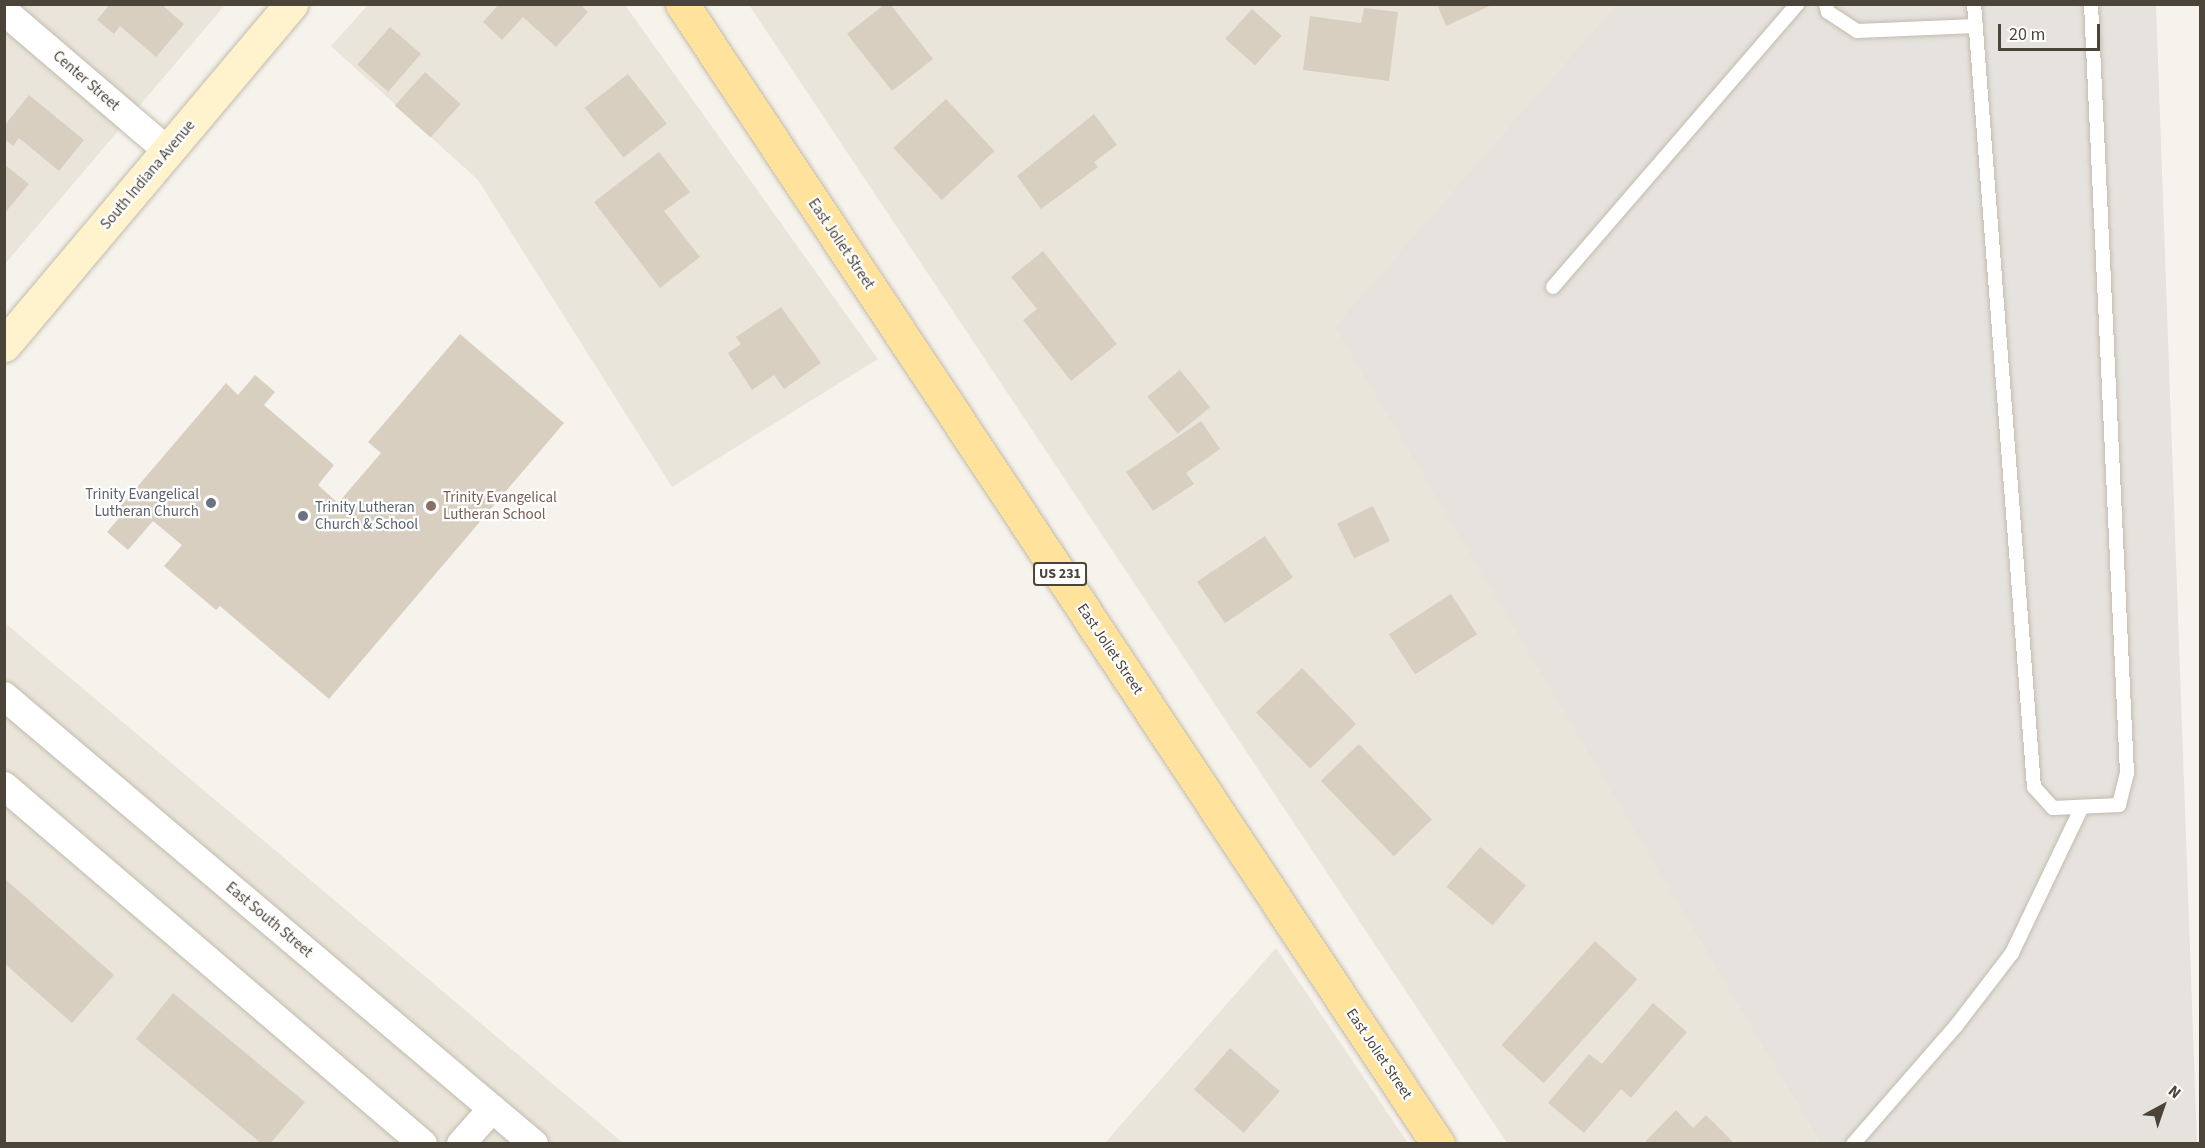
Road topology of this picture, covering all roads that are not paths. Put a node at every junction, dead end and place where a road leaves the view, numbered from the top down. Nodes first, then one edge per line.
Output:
1 (291, 4) edge
2 (682, 4) edge
3 (1797, 4) edge
4 (1826, 4) edge
5 (1974, 4) edge
6 (2091, 4) edge
7 (4, 11) edge
8 (1976, 26) junction
9 (168, 151) junction
10 (1553, 287) dead end
11 (4, 345) edge
12 (4, 696) edge
13 (4, 786) edge
14 (2082, 807) junction
15 (492, 1108) junction
16 (423, 1143) edge
17 (462, 1143) edge
18 (534, 1143) edge
19 (1438, 1143) edge
20 (1853, 1143) edge

1 - 9 main road, South Indiana Avenue
2 - 19 main road, East Joliet Street / US 231
3 - 10 lane
4 - 8 lane
5 - 8 lane
6 - 14 lane
7 - 9 street, Center Street
8 - 14 lane
9 - 11 main road, South Indiana Avenue
12 - 15 street, East South Street
13 - 16 street
14 - 20 lane
15 - 17 street
15 - 18 street, East South Street

